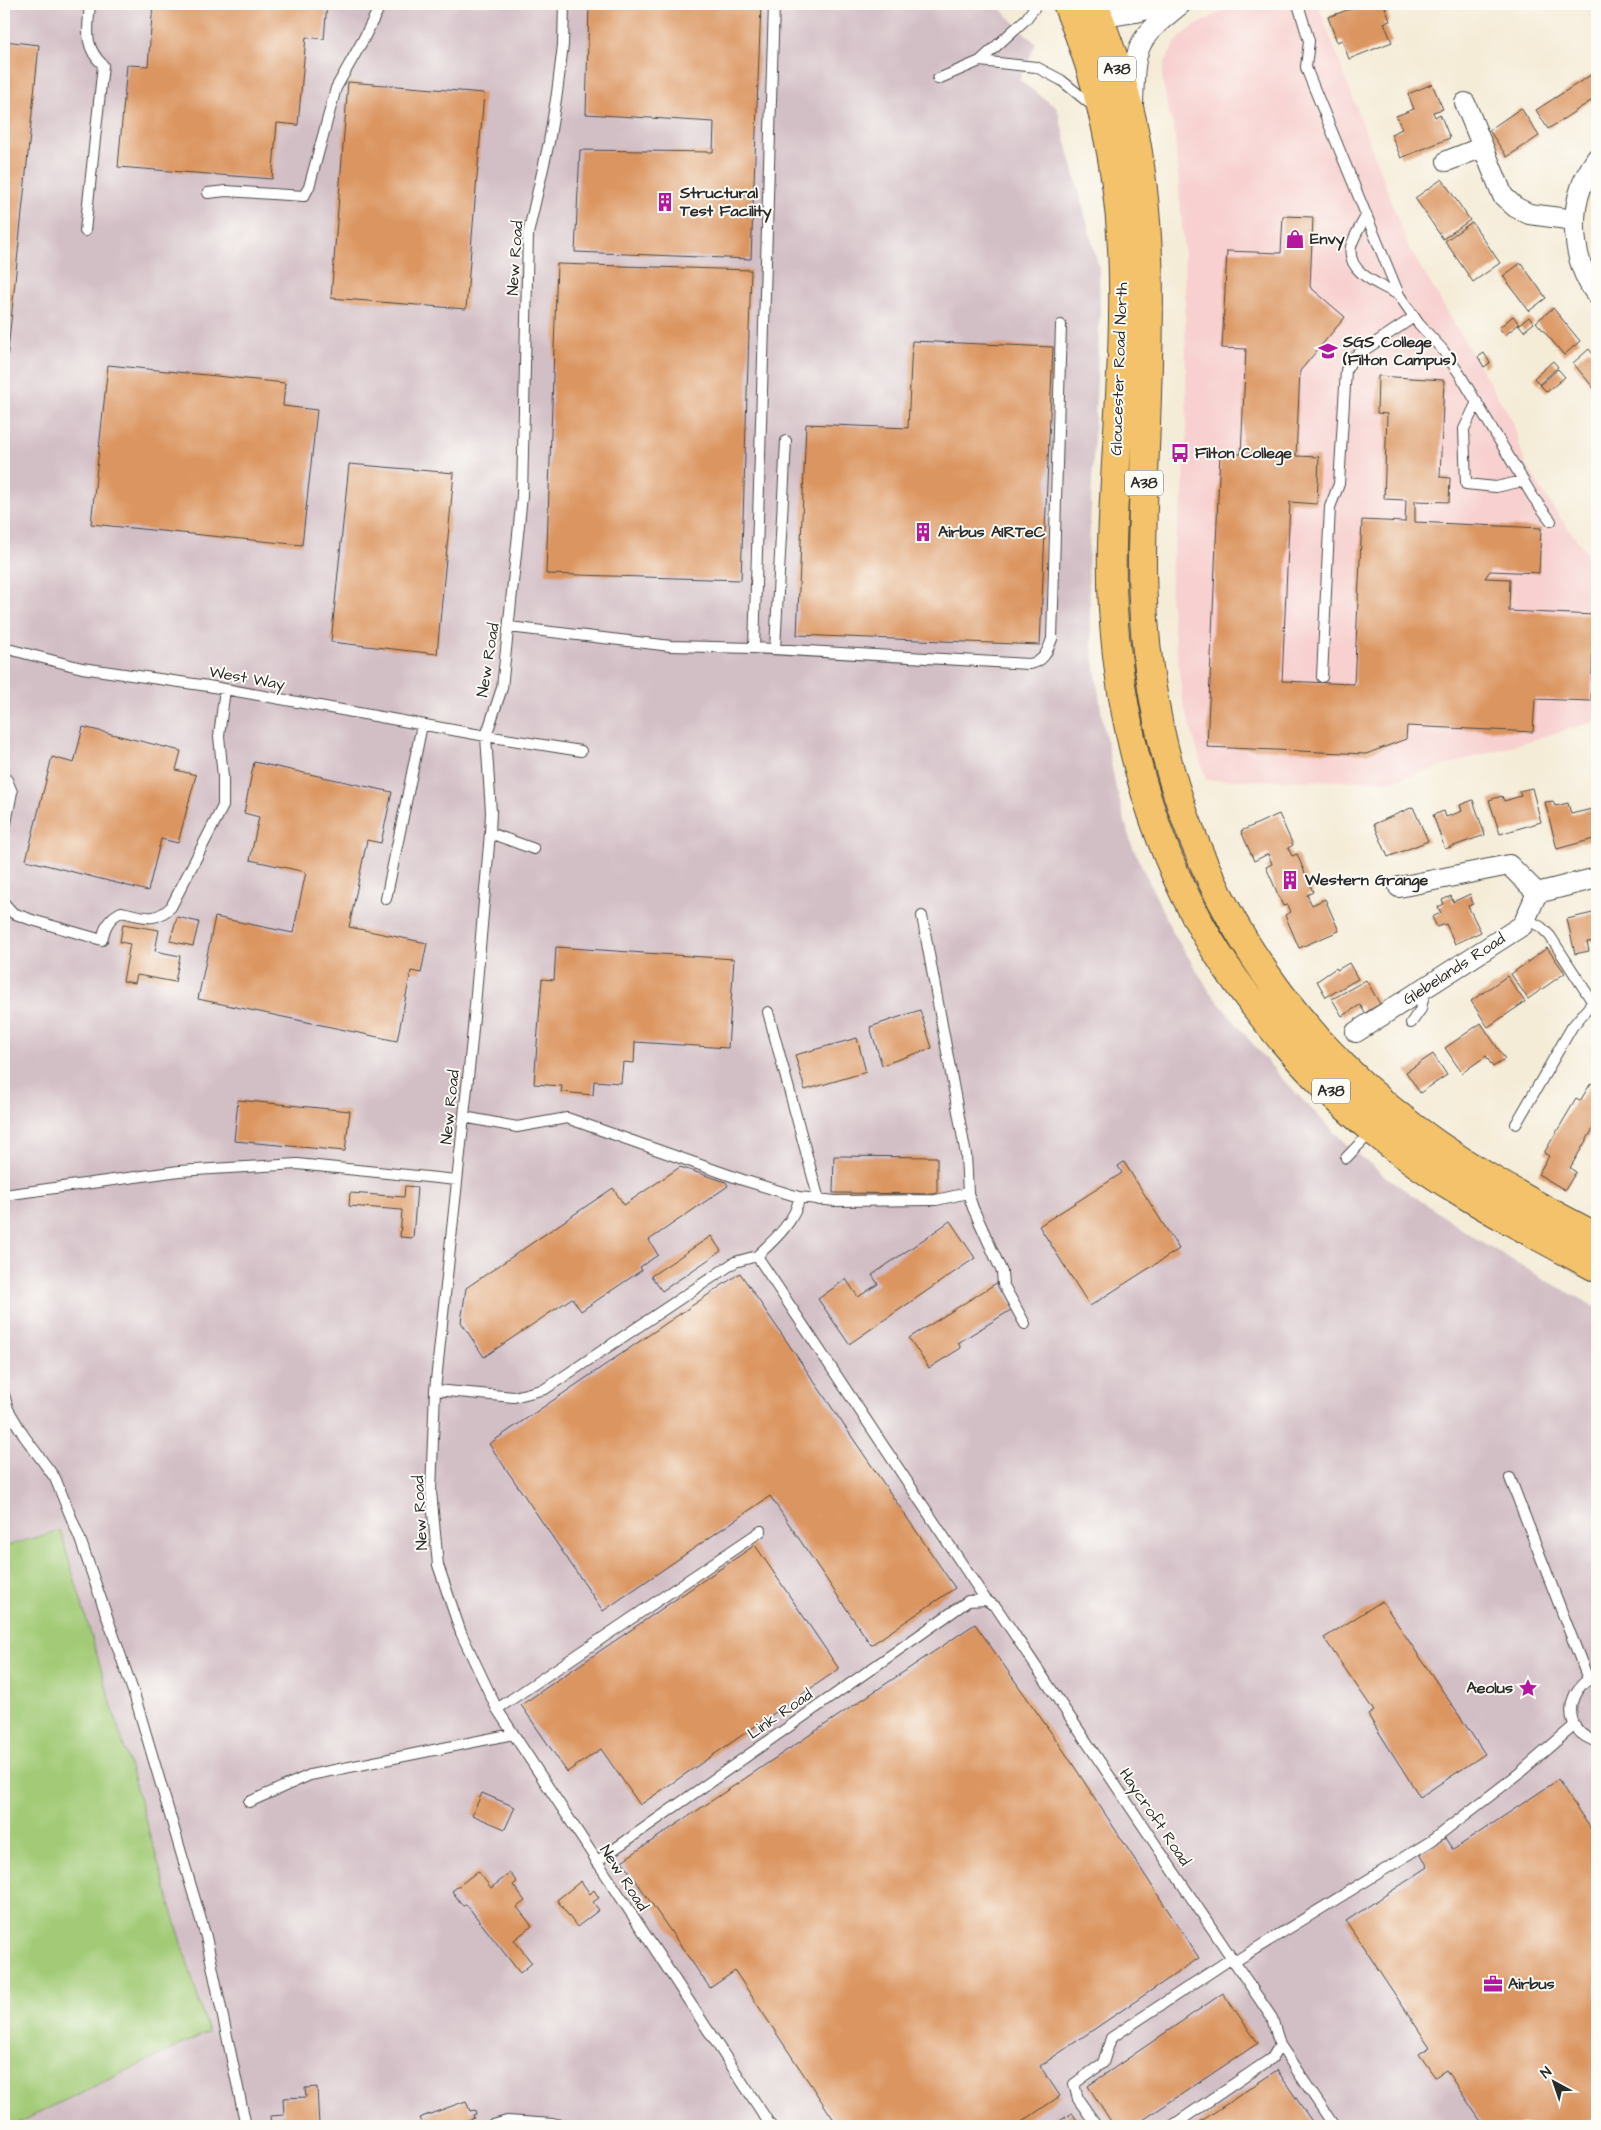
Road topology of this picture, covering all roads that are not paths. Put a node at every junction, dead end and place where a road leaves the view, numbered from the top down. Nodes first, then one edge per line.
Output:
1 (90, 4) edge
2 (564, 4) edge
3 (774, 4) edge
4 (1037, 4) edge
5 (1167, 4) edge
6 (1181, 4) edge
7 (1298, 4) edge
8 (378, 10) dead end
9 (1083, 12) edge
10 (980, 61) junction
11 (938, 79) dead end
12 (1465, 103) dead end
13 (1103, 114) junction
14 (1132, 123) junction
15 (1483, 147) junction
16 (1597, 158) edge
17 (1447, 161) dead end
18 (208, 193) dead end
19 (1366, 216) junction
20 (1575, 220) junction
21 (85, 231) dead end
22 (1597, 294) edge
23 (1399, 295) junction
24 (1414, 317) junction
25 (1061, 325) dead end
26 (1477, 402) junction
27 (786, 441) dead end
28 (1523, 481) junction
29 (1550, 521) dead end
30 (508, 627) junction
31 (754, 648) junction
32 (4, 649) edge
33 (775, 649) junction
34 (1322, 677) dead end
35 (225, 689) junction
36 (422, 725) junction
37 (486, 736) junction
38 (581, 751) dead end
39 (4, 778) edge
40 (4, 833) edge
41 (490, 833) junction
42 (534, 849) dead end
43 (1597, 878) edge
44 (1399, 887) dead end
45 (1538, 892) junction
46 (386, 898) dead end
47 (4, 903) edge
48 (922, 916) dead end
49 (1526, 919) junction
50 (1425, 988) junction
51 (1595, 1003) edge
52 (768, 1012) dead end
53 (1411, 1023) dead end
54 (1356, 1032) dead end
55 (464, 1117) junction
56 (1516, 1124) dead end
57 (1372, 1130) junction
58 (1346, 1158) dead end
59 (457, 1180) junction
60 (968, 1194) junction
61 (4, 1195) edge
62 (799, 1198) junction
63 (819, 1200) junction
64 (1597, 1237) edge
65 (757, 1256) junction
66 (1597, 1268) edge
67 (1025, 1324) dead end
68 (435, 1390) junction
69 (4, 1394) edge
70 (1510, 1478) dead end
71 (761, 1531) dead end
72 (986, 1600) junction
73 (1593, 1677) edge
74 (497, 1709) junction
75 (1575, 1724) junction
76 (513, 1734) junction
77 (1597, 1741) edge
78 (249, 1802) dead end
79 (596, 1862) junction
80 (1233, 1960) junction
81 (1280, 2044) junction
82 (246, 2126) edge
83 (490, 2126) edge
84 (583, 2126) edge
85 (771, 2126) edge
86 (1097, 2126) edge
87 (1172, 2126) edge
88 (1334, 2126) edge

1 - 21 lane
2 - 30 lane, New Road
3 - 31 lane
4 - 10 lane
5 - 9 street
6 - 14 street
7 - 19 lane
8 - 18 lane
9 - 13 main road, Gloucester Road North / A38
9 - 14 main road, Gloucester Road North / A38
10 - 11 lane
10 - 13 lane
12 - 15 street
13 - 57 main road, Gloucester Road North / A38
14 - 64 main road, Gloucester Road North / A38
15 - 17 street
15 - 20 street
16 - 20 street
19 - 23 lane
19 - 23 lane
20 - 22 street
23 - 24 lane
24 - 26 lane
24 - 34 lane
25 - 33 lane
26 - 28 lane
26 - 28 lane
27 - 33 lane
28 - 29 lane
30 - 31 lane
30 - 37 lane, New Road
31 - 33 lane
32 - 35 lane, West Way
35 - 36 lane, West Way
35 - 47 lane
36 - 37 lane, West Way
36 - 46 lane
37 - 38 lane, West Way
37 - 41 lane, New Road
39 - 40 lane
41 - 42 lane
41 - 55 lane, New Road
43 - 45 street
44 - 45 street
45 - 49 street, Glebelands Road
48 - 60 lane
49 - 50 street, Glebelands Road
49 - 51 lane
50 - 53 lane
50 - 54 street, Glebelands Road
51 - 56 lane
52 - 63 lane
55 - 59 lane, New Road
55 - 62 lane
57 - 58 lane
57 - 66 main road, Gloucester Road North / A38
59 - 61 lane
59 - 68 lane, New Road
60 - 63 lane
60 - 67 lane
62 - 63 lane
62 - 65 lane
65 - 68 lane
65 - 72 lane, Haycroft Road
68 - 74 lane, New Road
69 - 82 lane
70 - 73 lane
71 - 74 lane
72 - 79 lane, Link Road
72 - 80 lane, Haycroft Road
73 - 75 lane
74 - 76 lane, New Road
75 - 77 lane
75 - 80 lane
76 - 78 lane
76 - 79 lane, New Road
79 - 85 lane, New Road
80 - 81 lane, Haycroft Road
80 - 86 lane
81 - 87 lane
81 - 88 lane, Haycroft Road
83 - 84 lane

